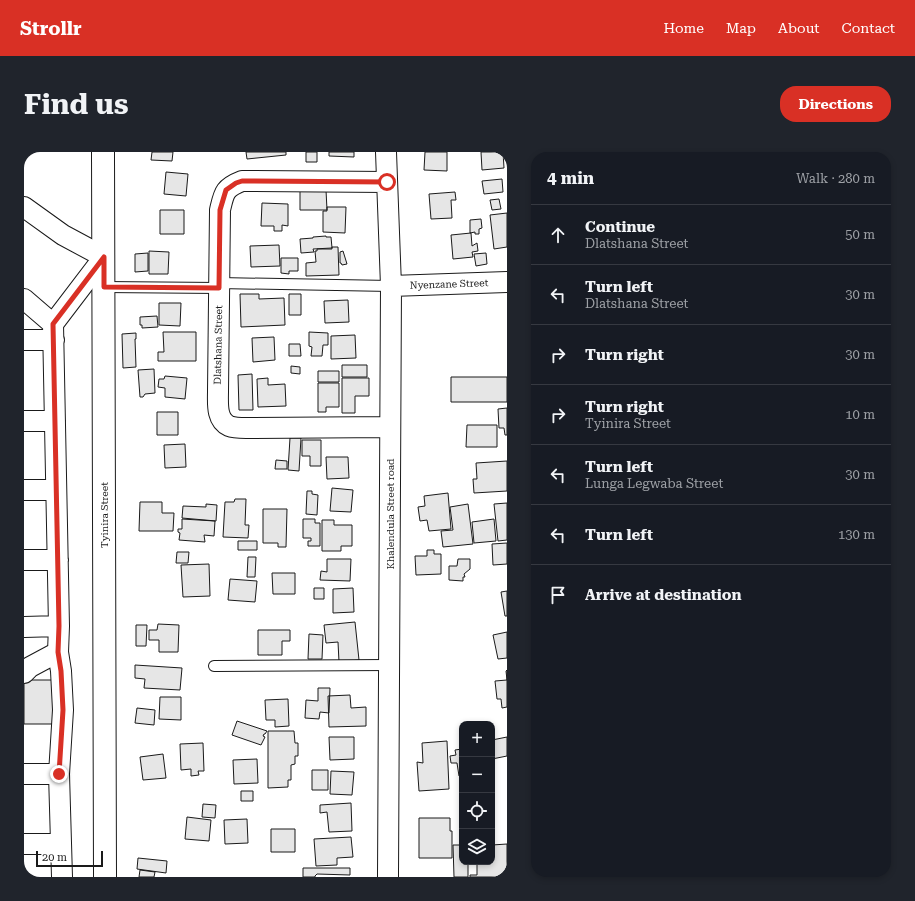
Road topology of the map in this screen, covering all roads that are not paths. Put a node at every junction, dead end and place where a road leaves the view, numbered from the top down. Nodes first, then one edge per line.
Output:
1 (103, 152) edge
2 (386, 152) edge
3 (387, 182) junction
4 (24, 207) edge
5 (104, 257) junction
6 (507, 282) edge
7 (219, 286) junction
8 (391, 286) junction
9 (104, 287) junction
10 (24, 299) edge
11 (53, 332) junction
12 (24, 340) edge
13 (24, 421) edge
14 (55, 421) junction
15 (390, 426) junction
16 (24, 490) edge
17 (56, 490) junction
18 (24, 560) edge
19 (58, 560) junction
20 (59, 626) junction
21 (24, 627) edge
22 (58, 652) junction
23 (389, 665) junction
24 (214, 666) dead end
25 (24, 673) edge
26 (24, 774) edge
27 (59, 774) junction
28 (24, 844) edge
29 (61, 844) junction
30 (62, 877) edge
31 (105, 877) edge
32 (388, 877) edge

1 - 5 street, Tyinira Street
2 - 3 street, Khalendula Street road
3 - 7 street, Dlatshana Street
3 - 8 street, Khalendula Street road
4 - 5 street
5 - 9 street, Tyinira Street
5 - 11 street
6 - 8 street, Nyenzane Street
7 - 8 lane
7 - 9 lane
7 - 15 street, Dlatshana Street
8 - 15 street, Khalendula Street road
9 - 31 street, Tyinira Street
10 - 11 street
11 - 12 street
11 - 14 street
13 - 14 street
14 - 17 street
15 - 23 street, Khalendula Street road
16 - 17 street
17 - 19 street
18 - 19 street
19 - 20 street
20 - 21 street
20 - 22 street
22 - 25 street
22 - 27 street
23 - 24 lane
23 - 32 street, Khalendula Street road
26 - 27 street
27 - 29 street
28 - 29 street
29 - 30 street

